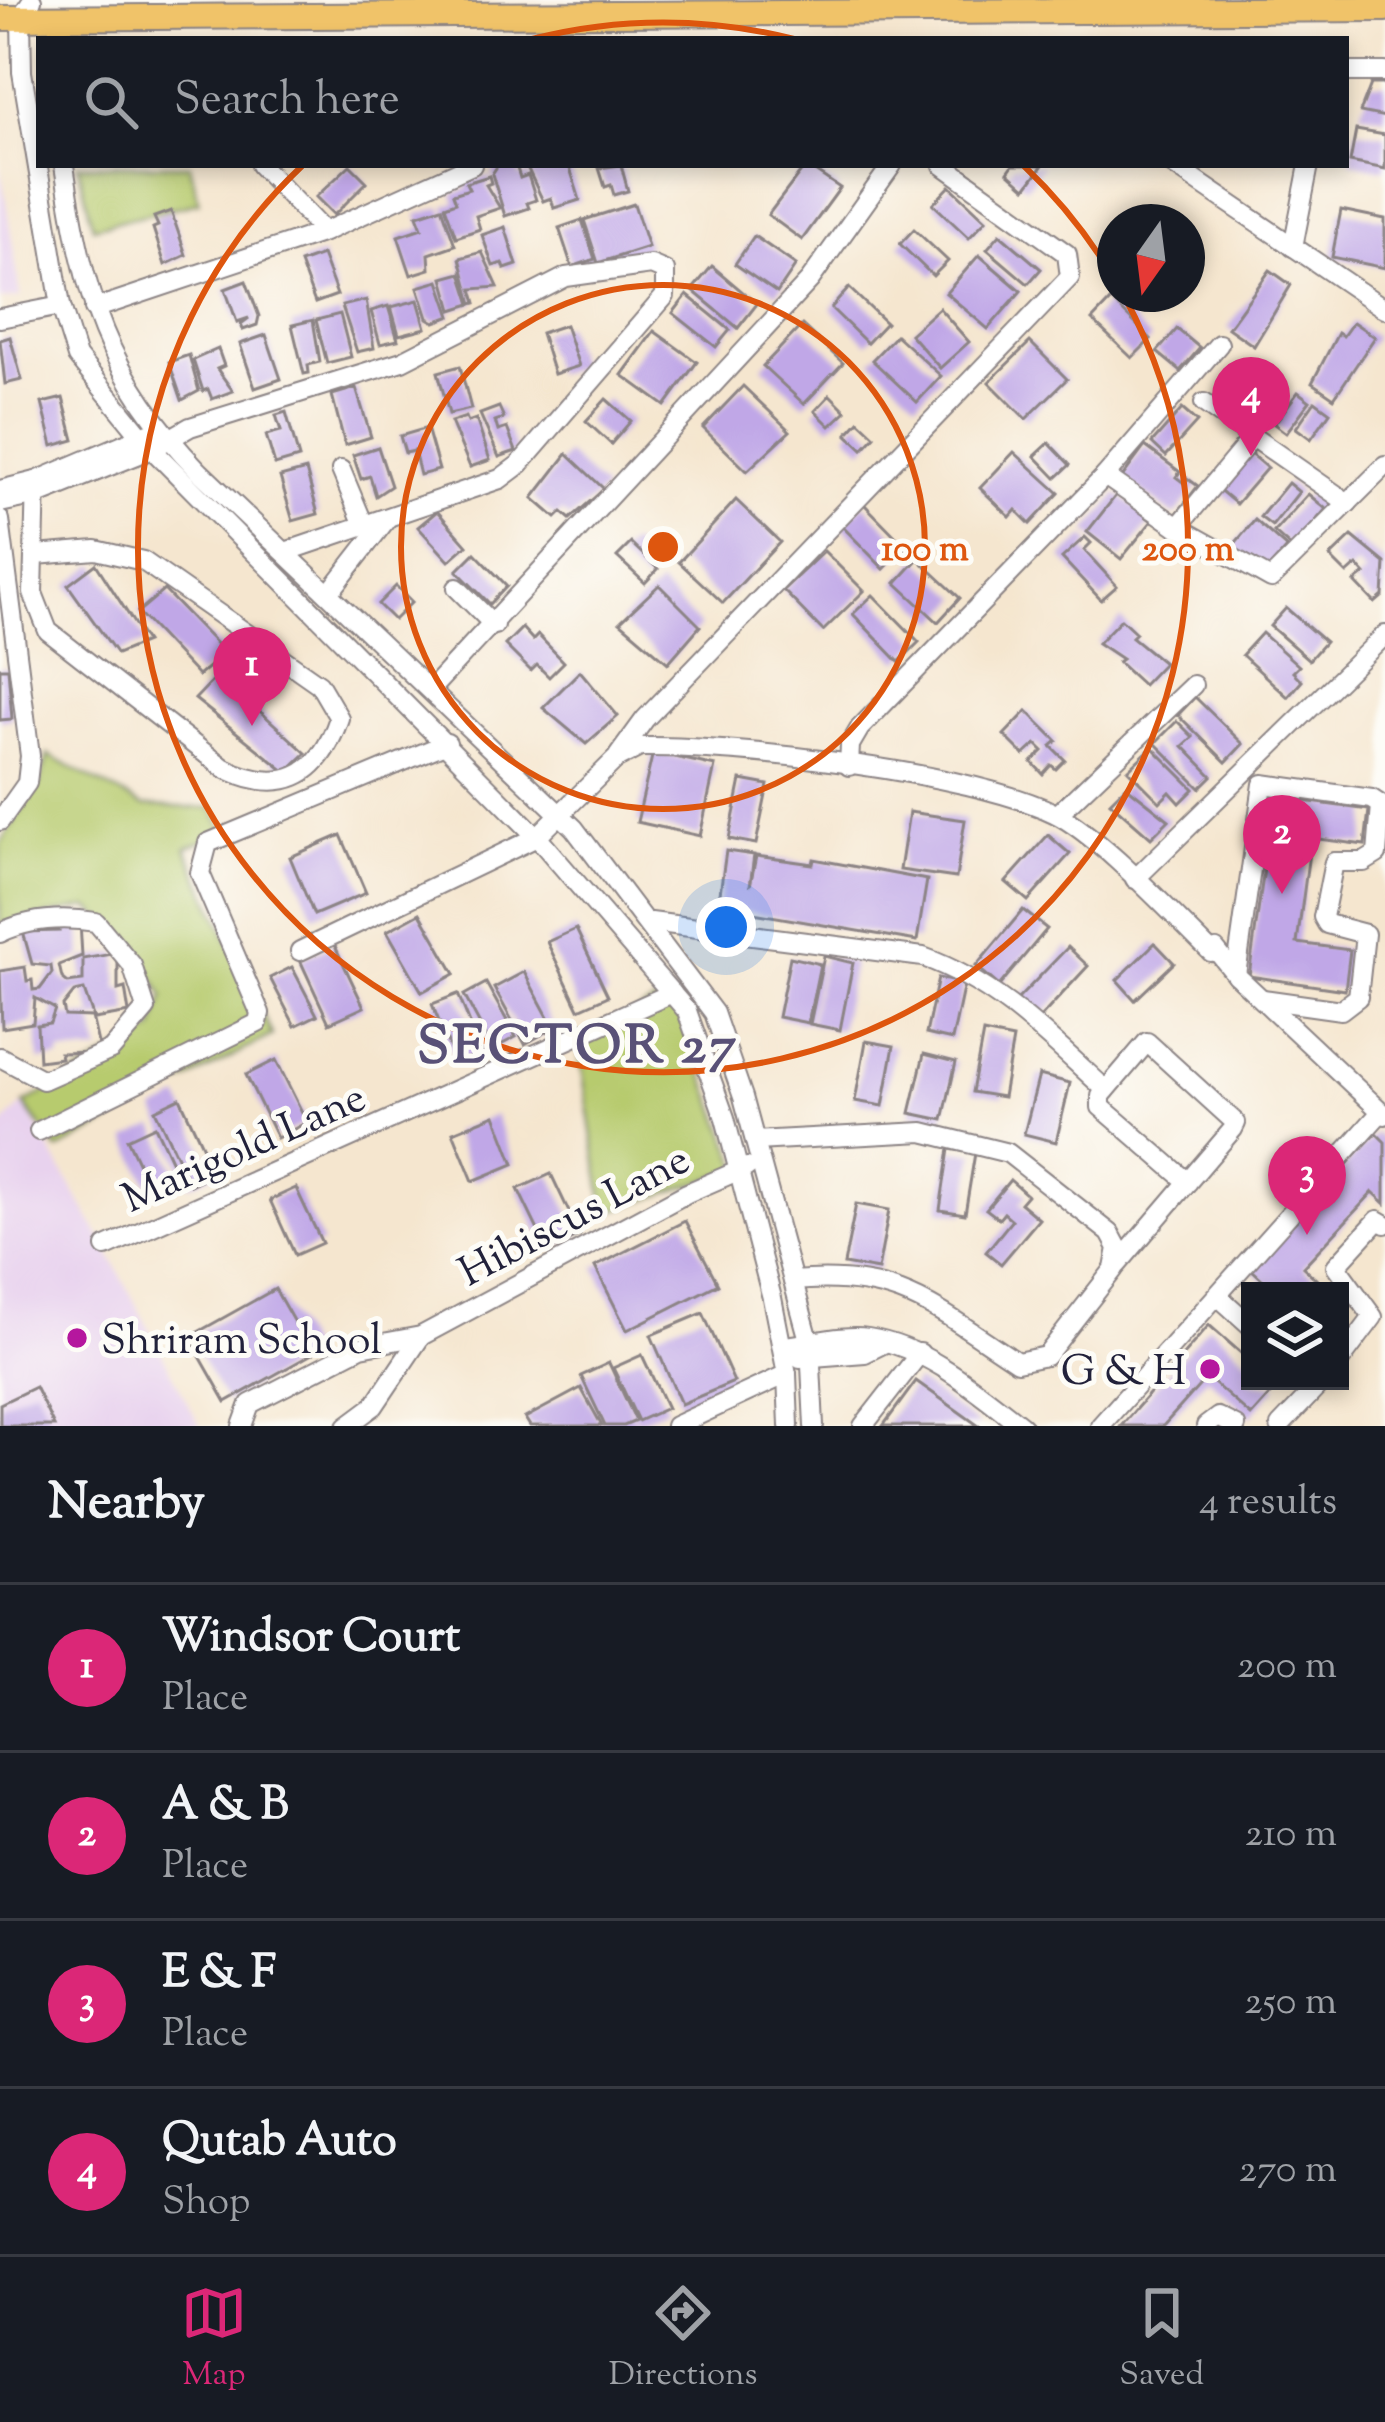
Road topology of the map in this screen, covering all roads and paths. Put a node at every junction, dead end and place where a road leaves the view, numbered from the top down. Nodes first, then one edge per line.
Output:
1 (751, 7) edge
2 (1385, 9) edge
3 (31, 15) edge
4 (240, 17) junction
5 (218, 36) edge
6 (22, 71) junction
7 (1385, 71) edge
8 (0, 72) edge
9 (1349, 72) edge
10 (36, 155) edge
11 (38, 168) edge
12 (65, 168) edge
13 (263, 168) edge
14 (465, 168) edge
15 (890, 168) edge
16 (948, 168) edge
17 (1177, 168) edge
18 (1308, 168) edge
19 (324, 232) junction
20 (1293, 247) junction
21 (61, 306) junction
22 (94, 309) junction
23 (1385, 309) edge
24 (0, 318) edge
25 (1219, 344) dead end
26 (1204, 403) dead end
27 (159, 438) junction
28 (1252, 438) junction
29 (1385, 466) edge
30 (341, 470) dead end
31 (1105, 476) junction
32 (32, 489) junction
33 (0, 490) edge
34 (1348, 502) junction
35 (0, 503) edge
36 (387, 519) junction
37 (0, 520) edge
38 (364, 525) junction
39 (1178, 527) junction
40 (35, 547) junction
41 (285, 552) junction
42 (457, 588) dead end
43 (330, 592) junction
44 (494, 625) junction
45 (1385, 635) edge
46 (1193, 685) dead end
47 (430, 690) junction
48 (447, 743) junction
49 (615, 760) junction
50 (849, 766) junction
51 (1058, 814) junction
52 (561, 815) junction
53 (0, 821) edge
54 (537, 837) junction
55 (1136, 879) junction
56 (651, 922) junction
57 (0, 933) edge
58 (301, 951) dead end
59 (1236, 975) junction
60 (672, 993) junction
61 (1263, 999) junction
62 (0, 1057) edge
63 (1106, 1090) junction
64 (1383, 1113) edge
65 (39, 1131) dead end
66 (755, 1141) junction
67 (761, 1163) junction
68 (740, 1169) junction
69 (1188, 1182) junction
70 (1385, 1224) edge
71 (106, 1246) dead end
72 (1114, 1269) junction
73 (793, 1281) junction
74 (1347, 1282) edge
75 (1349, 1284) edge
76 (1220, 1298) junction
77 (1241, 1317) edge
78 (421, 1336) junction
79 (1349, 1349) edge
80 (811, 1350) junction
81 (920, 1353) junction
82 (785, 1360) junction
83 (1312, 1390) edge
84 (242, 1426) edge
85 (347, 1426) edge
86 (675, 1426) edge
87 (789, 1426) edge
88 (814, 1426) edge
89 (863, 1426) edge
90 (1022, 1426) edge
91 (1100, 1426) edge
92 (1206, 1426) edge
93 (1236, 1426) edge
94 (1280, 1426) edge

1 - 2 main road
1 - 4 main road
3 - 4 main road
3 - 6 street
4 - 5 main road
6 - 8 street
6 - 10 street
7 - 9 street
11 - 21 street
12 - 22 street
13 - 19 street
14 - 19 street
15 - 44 street
16 - 49 street
17 - 20 street
18 - 20 street
19 - 22 street
20 - 23 street
21 - 24 street
21 - 27 street
22 - 27 street
25 - 31 street
26 - 28 street
27 - 32 street
27 - 36 street
27 - 41 street
27 - 48 street
28 - 34 street
28 - 39 street
29 - 34 street
30 - 38 street
31 - 39 street
31 - 50 street
32 - 33 street
32 - 35 street
32 - 40 street
34 - 39 street
36 - 38 street
36 - 43 street
37 - 53 street
38 - 41 street
40 - 40 street
41 - 43 street
42 - 44 street
43 - 47 street
44 - 47 street
45 - 55 street
46 - 51 street
47 - 52 street
48 - 54 street
48 - 65 street
49 - 50 street
49 - 52 street
50 - 51 street
51 - 55 street
52 - 54 street
52 - 56 street
54 - 58 street
54 - 60 street
55 - 59 street
56 - 63 street
56 - 66 street
57 - 62 street
59 - 61 street
59 - 61 street
60 - 68 street
60 - 71 street, Marigold Lane
61 - 64 street
63 - 69 street
63 - 69 street
64 - 76 street
66 - 67 street
66 - 72 street
67 - 68 street, Hibiscus Lane
67 - 73 street
68 - 78 street, Hibiscus Lane
68 - 82 street
69 - 72 street
70 - 74 street
72 - 73 street
73 - 80 street
75 - 79 street
76 - 77 street
76 - 91 street
78 - 84 street, Hibiscus Lane
78 - 85 street, Hibiscus Lane
80 - 81 street
80 - 82 street
80 - 88 street
81 - 89 street
81 - 90 street
82 - 86 street
82 - 87 street
83 - 94 street
92 - 93 street

